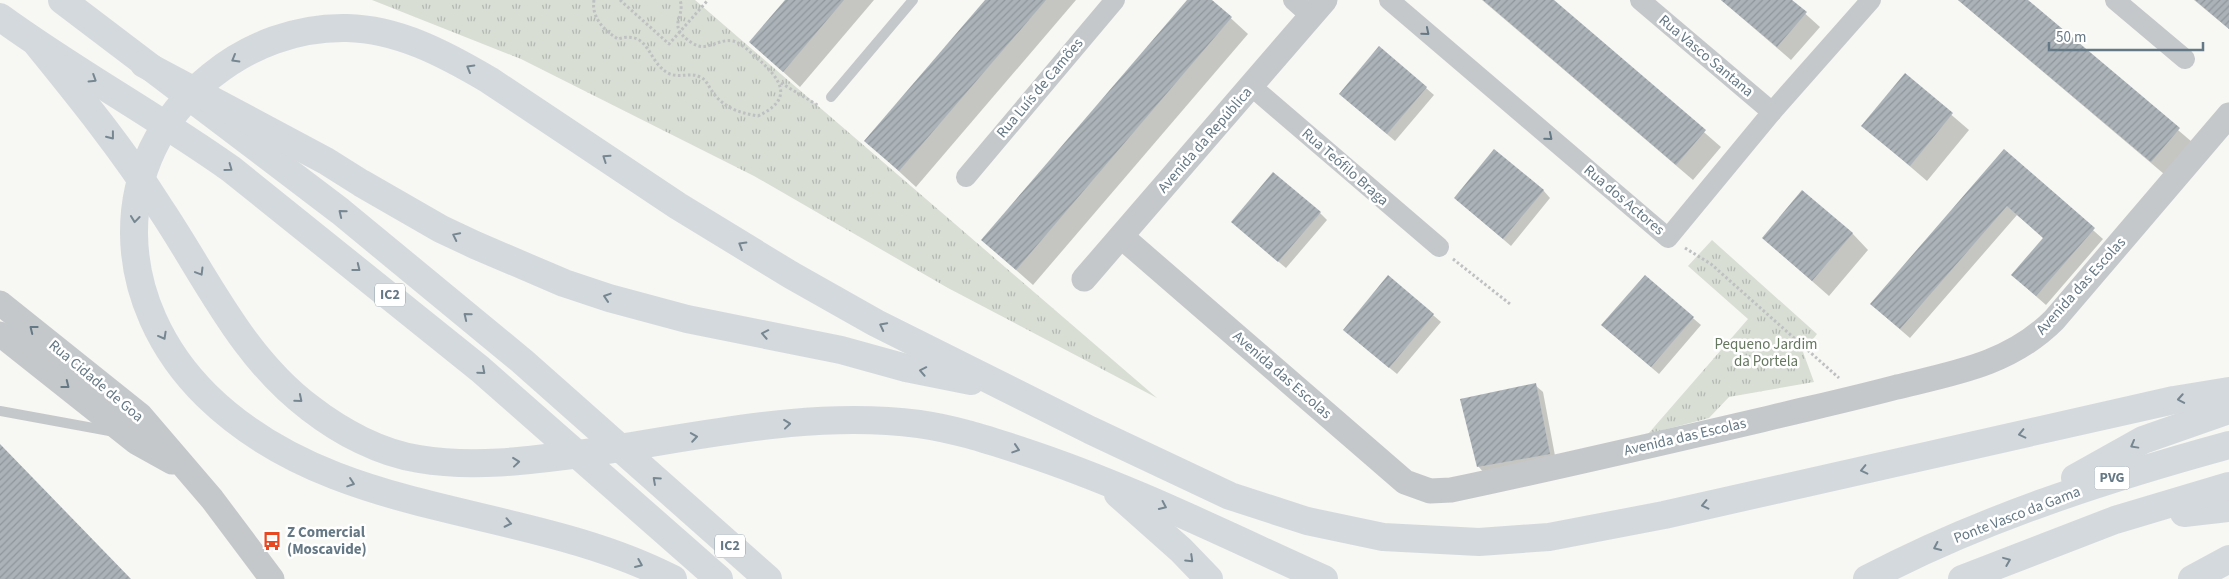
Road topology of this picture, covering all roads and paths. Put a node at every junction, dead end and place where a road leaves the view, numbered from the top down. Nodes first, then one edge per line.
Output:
1 (62, 0) edge
2 (594, 0) edge
3 (620, 0) edge
4 (680, 0) edge
5 (708, 0) edge
6 (913, 0) edge
7 (1115, 0) edge
8 (1388, 0) edge
9 (1640, 0) edge
10 (1871, 0) edge
11 (2115, 0) edge
12 (1310, 5) edge
13 (0, 17) edge
14 (680, 32) junction
15 (37, 44) junction
16 (2186, 59) dead end
17 (144, 64) junction
18 (781, 83) junction
19 (1251, 86) junction
20 (831, 97) joint
21 (1772, 112) junction
22 (2229, 114) edge
23 (966, 177) dead end
24 (1122, 237) junction
25 (1668, 238) junction
26 (1439, 247) joint
27 (1084, 279) dead end
28 (0, 303) edge
29 (1510, 304) dead end
30 (0, 334) edge
31 (1005, 388) junction
32 (2229, 391) edge
33 (1859, 397) junction
34 (2229, 410) edge
35 (0, 411) edge
36 (124, 433) junction
37 (2229, 445) edge
38 (184, 468) junction
39 (1102, 480) junction
40 (2229, 486) edge
41 (2229, 508) edge
42 (1998, 520) junction
43 (2115, 520) junction
44 (2229, 559) edge
45 (272, 579) edge
46 (673, 579) edge
47 (719, 579) edge
48 (768, 579) edge
49 (1209, 579) edge
50 (1324, 579) edge
51 (1867, 579) edge
52 (1962, 579) edge
53 (2192, 579) edge

1 - 17 highway, IC2
2 - 18 path
3 - 14 path
4 - 14 path
5 - 14 path
6 - 20 lane
7 - 23 street, Rua Luís de Camões
8 -> 25 street, Rua dos Actores
9 - 21 street, Rua Vasco Santana
10 - 21 street, Rua dos Actores
11 - 16 street
12 - 19 street, Avenida da República
13 - 15 highway, IC2
14 - 18 path
15 -> 39 highway
15 -> 47 highway, IC2
31 -> 17 highway
48 -> 17 highway, IC2
18 - 20 path
19 - 24 street, Avenida da República
19 - 26 street, Rua Teófilo Braga
21 - 25 street, Rua dos Actores
22 - 33 street, Avenida das Escolas
24 - 27 street, Avenida da República
24 - 33 street, Avenida das Escolas
25 - 33 path
26 - 29 path
38 -> 28 street, Rua Cidade de Goa
30 -> 36 street, Rua Cidade de Goa
32 -> 31 highway
31 -> 46 highway
34 -> 42 highway
35 - 36 lane
36 - 38 street, Rua Cidade de Goa
37 - 42 highway, Ponte Vasco da Gama / PVG
38 - 45 street, Rua Cidade de Goa
39 -> 49 highway
39 -> 50 highway
40 - 43 highway
41 - 43 highway
42 -> 51 highway, Ponte Vasco da Gama / PVG
52 -> 43 highway
44 - 53 highway

